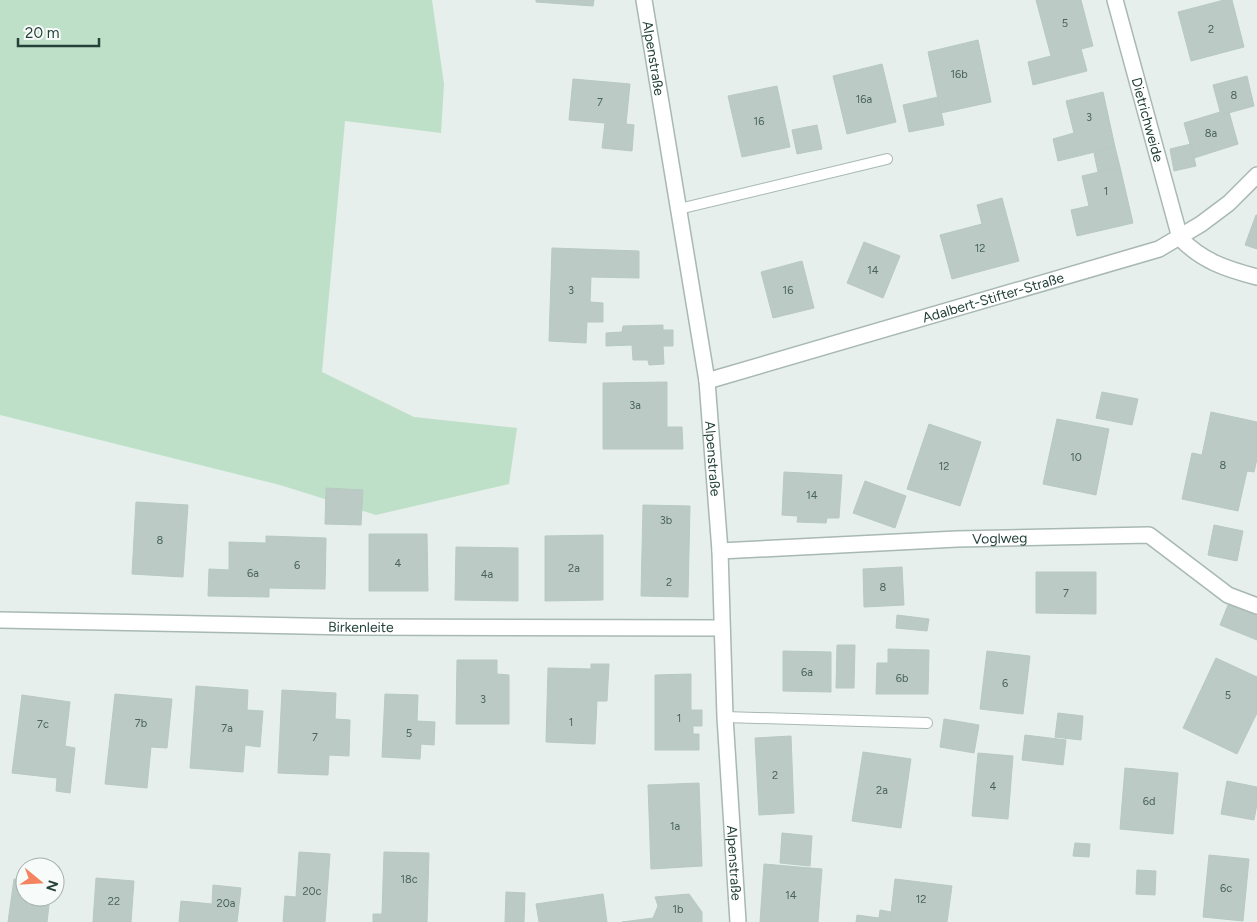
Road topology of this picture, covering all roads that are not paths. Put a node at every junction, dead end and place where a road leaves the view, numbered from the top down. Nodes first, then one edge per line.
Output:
1 (644, 0) edge
2 (1115, 0) edge
3 (887, 159) dead end
4 (1257, 175) edge
5 (679, 209) junction
6 (1180, 238) junction
7 (1257, 277) edge
8 (707, 381) junction
9 (720, 551) junction
10 (1257, 606) edge
11 (0, 620) edge
12 (722, 628) junction
13 (725, 717) junction
14 (927, 723) dead end
15 (738, 922) edge

1 - 5 street, Alpenstraße
2 - 6 street, Dietrichweide
3 - 5 lane
4 - 6 street, Adalbert-Stifter-Straße
5 - 8 street, Alpenstraße
6 - 7 street
6 - 8 street, Adalbert-Stifter-Straße
8 - 9 street, Alpenstraße
9 - 10 street, Voglweg
9 - 12 street, Alpenstraße
11 - 12 street, Birkenleite
12 - 13 street, Alpenstraße
13 - 14 lane
13 - 15 street, Alpenstraße

